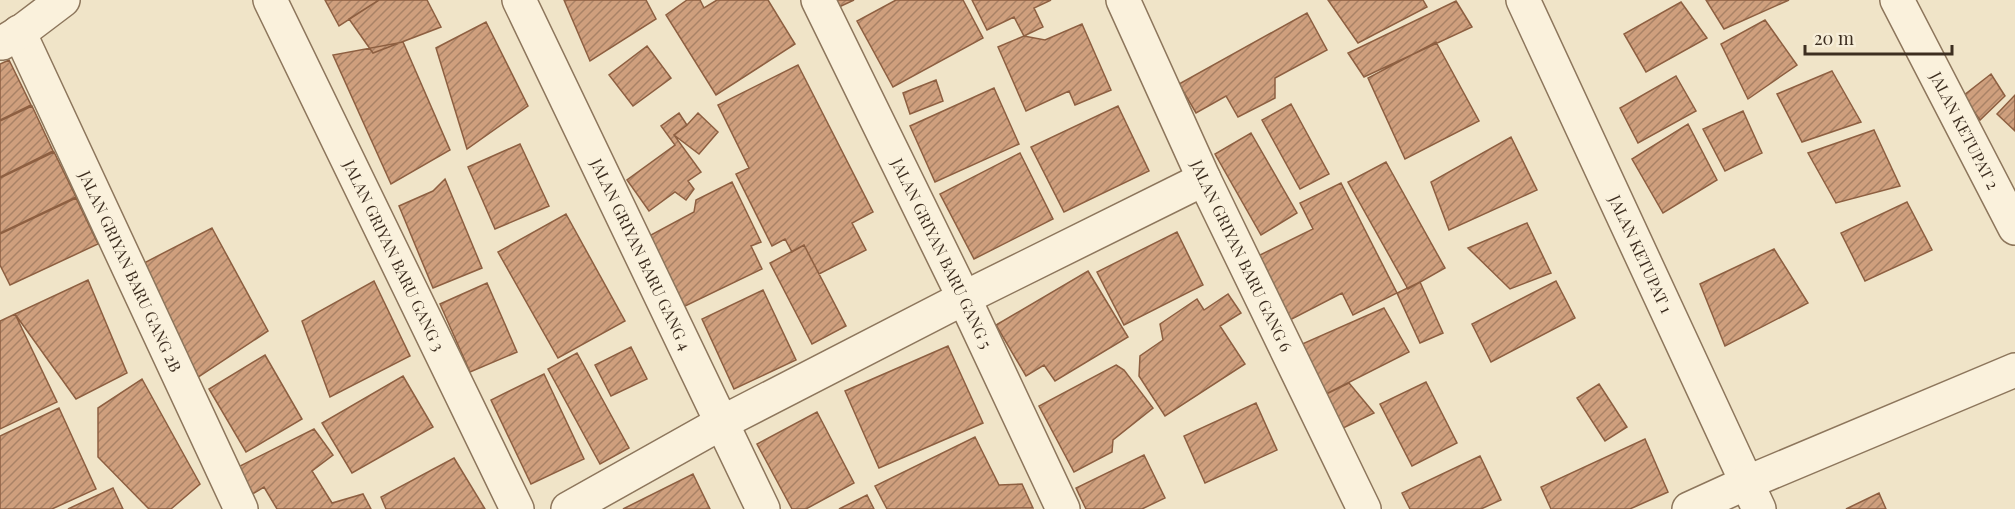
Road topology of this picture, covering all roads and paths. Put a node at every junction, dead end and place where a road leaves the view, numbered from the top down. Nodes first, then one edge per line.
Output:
1 (63, 0) edge
2 (270, 0) edge
3 (519, 0) edge
4 (818, 0) edge
5 (1123, 0) edge
6 (1523, 0) edge
7 (1897, 0) edge
8 (10, 38) edge
9 (1203, 179) junction
10 (2015, 228) edge
11 (964, 298) junction
12 (2015, 370) edge
13 (723, 422) junction
14 (1753, 496) edge
15 (242, 509) edge
16 (517, 509) edge
17 (568, 509) edge
18 (763, 509) edge
19 (1063, 509) edge
20 (1364, 509) edge
21 (1689, 509) edge

1 - 8 street
2 - 16 street, JALAN GRIYAN BARU GANG 3
3 - 13 street, JALAN GRIYAN BARU GANG 4
4 - 11 street, JALAN GRIYAN BARU GANG 5
5 - 9 street, JALAN GRIYAN BARU GANG 6
6 - 14 street, JALAN KETUPAT 1
7 - 10 street, JALAN KETUPAT 2
8 - 15 street, JALAN GRIYAN BARU GANG 2B
9 - 11 street
9 - 20 street, JALAN GRIYAN BARU GANG 6
11 - 13 street
11 - 19 street, JALAN GRIYAN BARU GANG 5
12 - 14 street
13 - 17 street
13 - 18 street, JALAN GRIYAN BARU GANG 4
14 - 21 street

